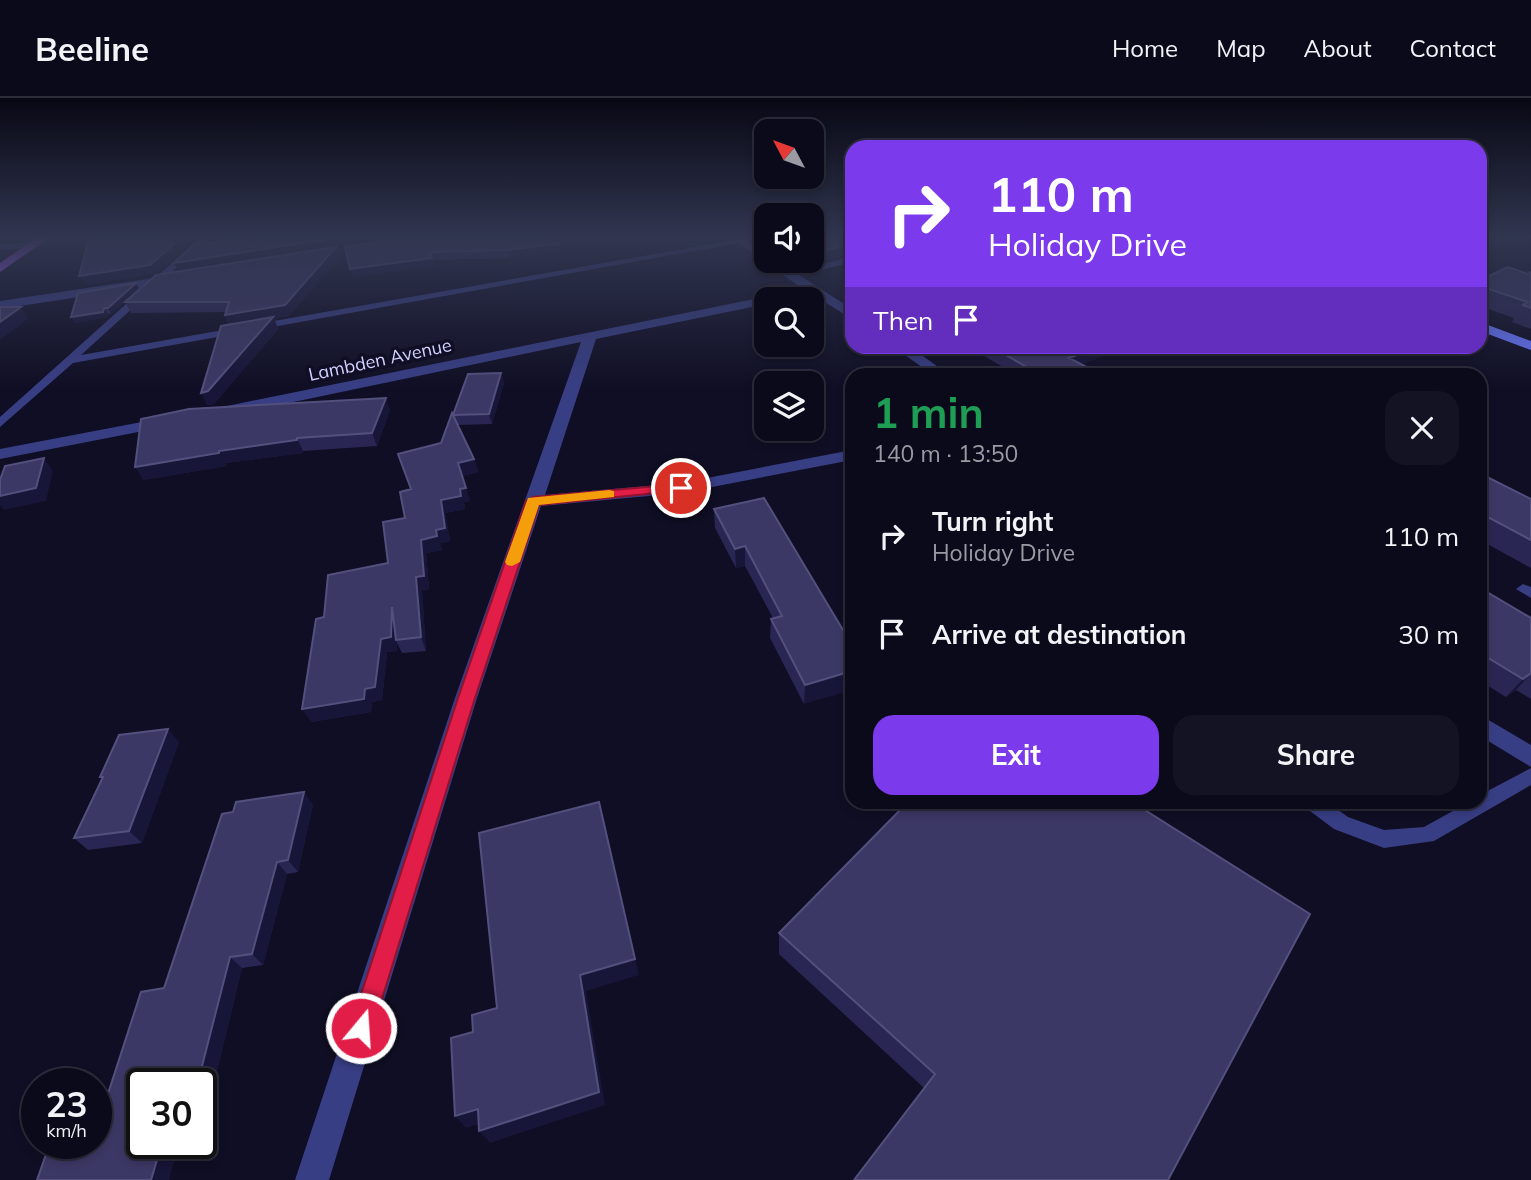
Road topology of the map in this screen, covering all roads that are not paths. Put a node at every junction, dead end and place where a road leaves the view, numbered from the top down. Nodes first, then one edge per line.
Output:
1 (123, 286) edge
2 (152, 286) edge
3 (476, 286) edge
4 (824, 297) edge
5 (754, 303) edge
6 (0, 306) edge
7 (845, 310) edge
8 (1487, 330) edge
9 (590, 337) junction
10 (1531, 346) edge
11 (912, 354) edge
12 (68, 361) junction
13 (932, 368) edge
14 (207, 415) edge
15 (181, 419) edge
16 (0, 423) edge
17 (0, 454) edge
18 (845, 456) edge
19 (533, 501) junction
20 (1487, 729) edge
21 (1531, 757) edge
22 (1531, 776) edge
23 (1487, 801) edge
24 (1322, 809) edge
25 (1473, 809) edge
26 (313, 1180) edge

1 - 6 street
2 - 12 lane
3 - 12 lane
4 - 7 street
5 - 9 street, Lambden Avenue
8 - 10 street
9 - 14 street, Lambden Avenue
9 - 19 street
11 - 13 street
12 - 16 lane
15 - 17 street
18 - 19 street
19 - 26 street
20 - 21 street
22 - 23 lane
24 - 25 lane

